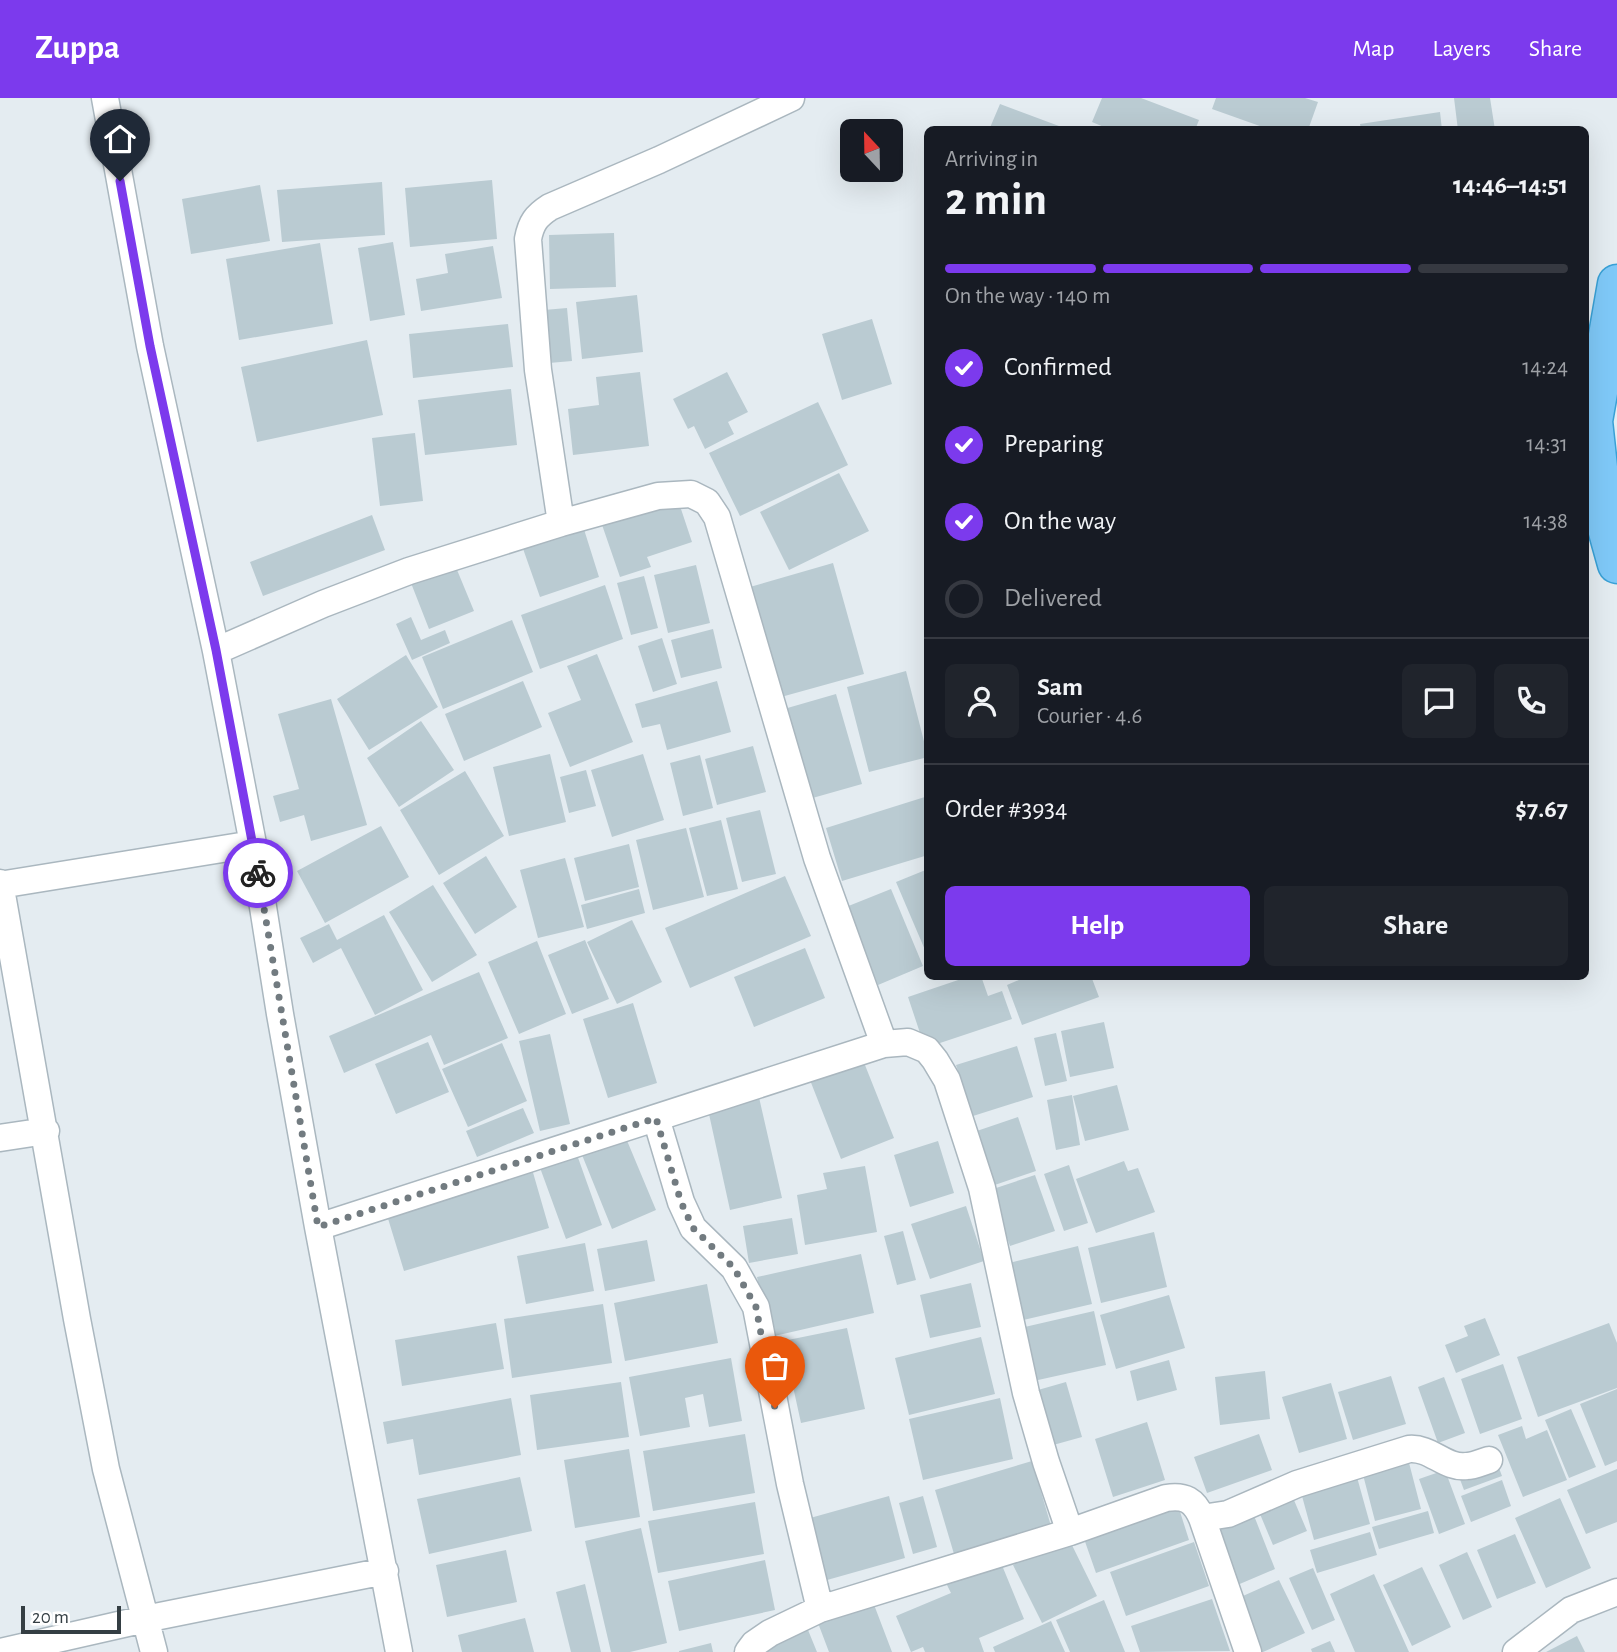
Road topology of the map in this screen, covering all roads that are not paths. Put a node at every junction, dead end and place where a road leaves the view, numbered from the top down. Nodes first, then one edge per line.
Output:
1 (105, 98) edge
2 (791, 98) edge
3 (1617, 284) edge
4 (561, 523) junction
5 (1617, 564) edge
6 (216, 650) junction
7 (253, 844) junction
8 (0, 884) edge
9 (884, 1044) junction
10 (656, 1118) junction
11 (46, 1131) junction
12 (0, 1138) edge
13 (318, 1227) junction
14 (1489, 1460) dead end
15 (1202, 1518) junction
16 (1070, 1532) junction
17 (385, 1571) junction
18 (1617, 1592) edge
19 (820, 1609) junction
20 (145, 1619) junction
21 (0, 1652) edge
22 (153, 1652) edge
23 (399, 1652) edge
24 (748, 1652) edge
25 (1248, 1652) edge
26 (1516, 1652) edge

1 - 6 street
2 - 4 street
3 - 5 highway
4 - 6 street
4 - 9 street
6 - 7 street
7 - 8 street
7 - 13 street
8 - 11 street
9 - 10 street
9 - 16 street
10 - 13 street
10 - 19 street
11 - 12 street
11 - 20 street
13 - 17 street
14 - 15 street
15 - 16 street
15 - 25 street
16 - 19 street
17 - 20 street
17 - 23 street
18 - 26 street
19 - 24 street
20 - 21 street
20 - 22 street

